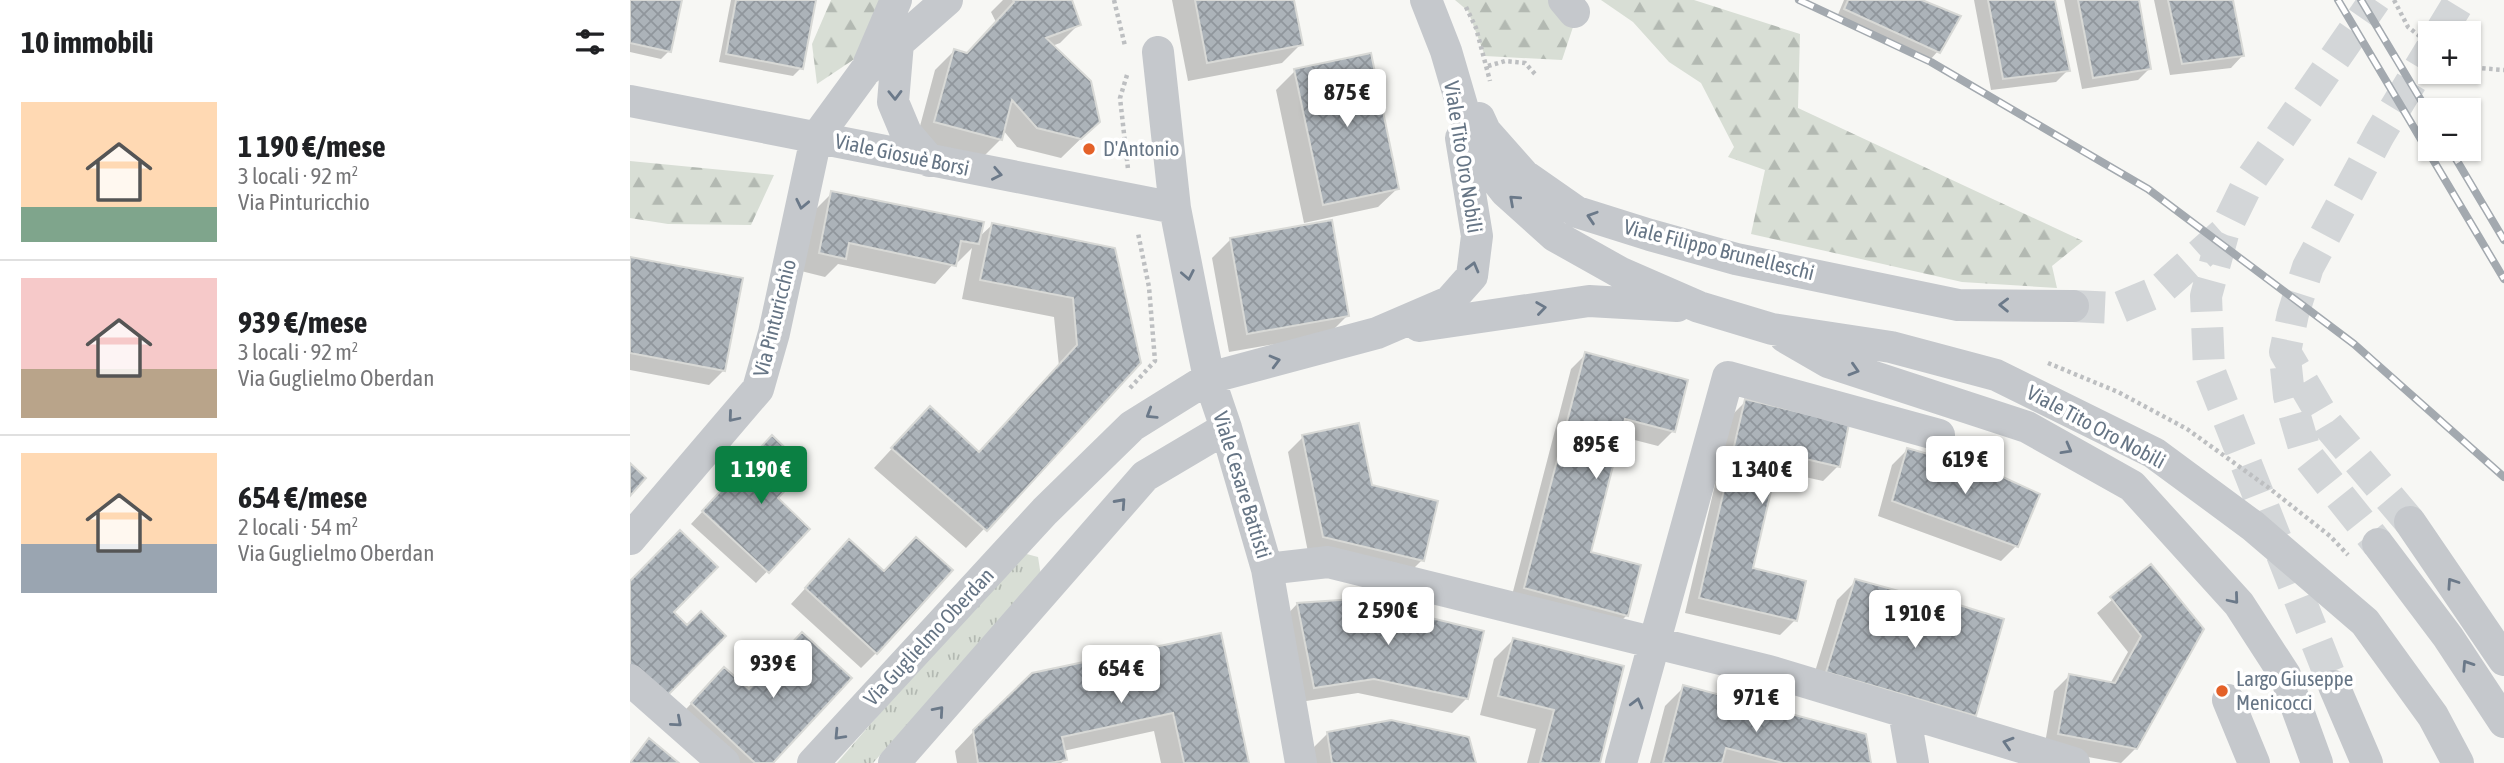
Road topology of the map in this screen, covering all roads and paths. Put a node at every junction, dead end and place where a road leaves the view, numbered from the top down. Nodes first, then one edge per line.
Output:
1 (896, 0) edge
2 (947, 0) edge
3 (1114, 0) edge
4 (1426, 0) edge
5 (1462, 0) edge
6 (2394, 0) edge
7 (2418, 35) edge
8 (898, 43) junction
9 (1446, 51) junction
10 (1138, 56) junction
11 (1488, 65) junction
12 (2481, 68) edge
13 (2504, 70) edge
14 (865, 71) junction
15 (1535, 74) dead end
16 (1492, 92) dead end
17 (630, 100) edge
18 (817, 138) junction
19 (930, 161) junction
20 (1132, 201) junction
21 (1175, 208) junction
22 (2073, 306) tunnel mouth
23 (1699, 307) junction
24 (1772, 329) junction
25 (1377, 332) junction
26 (1209, 378) junction
27 (1126, 392) dead end
28 (1226, 428) junction
29 (1938, 435) dead end
30 (1045, 511) junction
31 (2410, 522) tunnel mouth
32 (630, 539) edge
33 (2378, 544) tunnel mouth
34 (1083, 545) junction
35 (1267, 569) junction
36 (1653, 644) junction
37 (2504, 660) edge
38 (630, 680) edge
39 (2334, 686) tunnel mouth
40 (2228, 700) dead end
41 (1904, 712) junction
42 (2504, 722) edge
43 (724, 763) edge
44 (813, 763) edge
45 (894, 763) edge
46 (1301, 763) edge
47 (1622, 763) edge
48 (1913, 763) edge
49 (2074, 763) edge
50 (2254, 763) edge
51 (2317, 763) edge
52 (2367, 763) edge
53 (2458, 763) edge

1 - 14 street
2 - 8 street
3 - 10 path
4 - 9 street, Viale Tito Oro Nobili
5 - 11 path
6 - 7 path
8 - 14 street
8 -> 19 street
22 -> 9 street, Viale Filippo Brunelleschi
23 -> 9 street, Viale Tito Oro Nobili
25 -> 9 street, Viale Tito Oro Nobili
10 - 20 path
10 - 21 street, Viale Cesare Battisti
11 - 15 path
11 - 16 path
12 - 13 path
14 - 18 street
17 - 18 street, Viale Giosuè Borsi
18 - 19 street, Viale Giosuè Borsi
18 -> 32 street, Via Pinturicchio
19 -> 20 street, Viale Giosuè Borsi
20 - 21 street, Viale Giosuè Borsi
20 - 27 path
21 -> 26 street, Viale Cesare Battisti
23 - 24 street, Viale Tito Oro Nobili
25 -> 23 street, Viale Tito Oro Nobili
24 -> 51 street
24 - 53 street, Viale Tito Oro Nobili
26 -> 25 street, Viale Tito Oro Nobili
26 - 28 street, Viale Cesare Battisti
26 -> 30 street, Via Guglielmo Oberdan
34 -> 28 street
28 - 35 street, Viale Cesare Battisti
29 - 36 street
30 - 34 street
30 -> 44 street, Via Guglielmo Oberdan
37 -> 31 street
42 -> 33 street
45 -> 34 street
35 - 36 street
35 - 46 street, Viale Cesare Battisti
36 - 41 street
47 -> 36 street
38 -> 43 street
39 - 52 street
40 - 50 street
41 - 48 street
49 -> 41 street

